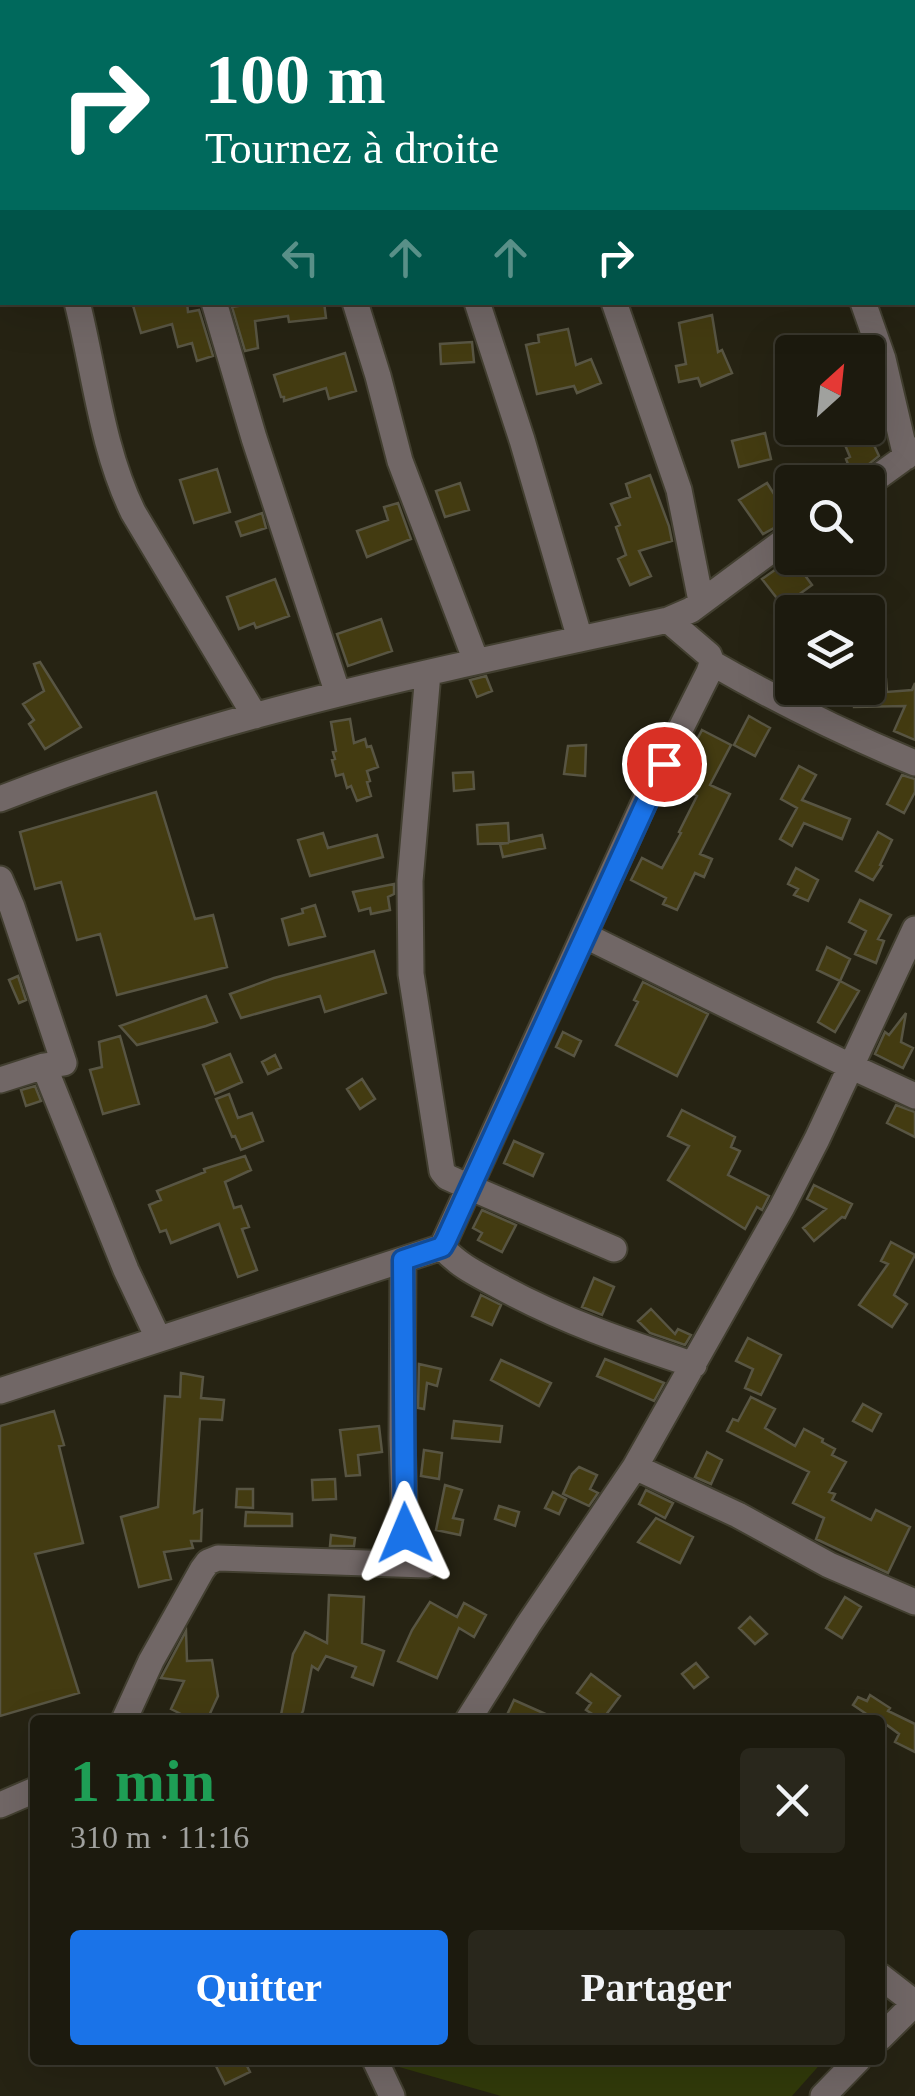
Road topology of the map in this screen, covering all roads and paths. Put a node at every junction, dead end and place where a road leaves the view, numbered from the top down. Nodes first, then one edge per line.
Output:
1 (79, 305) edge
2 (215, 305) edge
3 (356, 305) edge
4 (478, 305) edge
5 (615, 305) edge
6 (864, 305) edge
7 (910, 453) edge
8 (885, 471) edge
9 (775, 547) edge
10 (701, 601) junction
11 (668, 620) junction
12 (580, 639) junction
13 (476, 661) junction
14 (712, 663) junction
15 (428, 673) junction
16 (338, 694) junction
17 (255, 716) junction
18 (915, 762) edge
19 (0, 800) edge
20 (0, 879) edge
21 (6, 909) edge
22 (915, 929) edge
23 (584, 934) junction
24 (44, 1066) junction
25 (850, 1066) junction
26 (0, 1080) edge
27 (915, 1096) edge
28 (468, 1187) junction
29 (442, 1247) junction
30 (614, 1249) dead end
31 (403, 1260) junction
32 (158, 1338) junction
33 (694, 1364) junction
34 (0, 1391) edge
35 (635, 1467) junction
36 (914, 1599) edge
37 (126, 1715) edge
38 (471, 1715) edge
39 (30, 1792) edge
40 (0, 1805) edge
41 (885, 1980) edge
42 (915, 2003) edge
43 (885, 2033) edge
44 (377, 2065) edge
45 (853, 2065) edge
46 (392, 2096) edge
47 (823, 2096) edge

1 - 17 street
2 - 16 street
3 - 13 street
4 - 12 street
5 - 10 street
6 - 7 street
7 - 8 street
9 - 10 street
10 - 11 street
11 - 12 street
11 - 14 street
12 - 13 street
13 - 15 street
14 - 18 street
14 - 23 street
15 - 16 street
15 - 28 street
16 - 17 street
17 - 19 street
20 - 21 street
21 - 24 street
22 - 25 street
23 - 25 street
23 - 28 street
24 - 26 street
24 - 32 street
25 - 27 street
25 - 33 street
28 - 29 street
28 - 30 street
29 - 31 street
29 - 33 street
31 - 32 street
31 - 37 street
32 - 34 street
33 - 35 street
35 - 36 street
35 - 38 street
39 - 40 street
41 - 42 street
42 - 43 street
44 - 46 street
45 - 47 street

